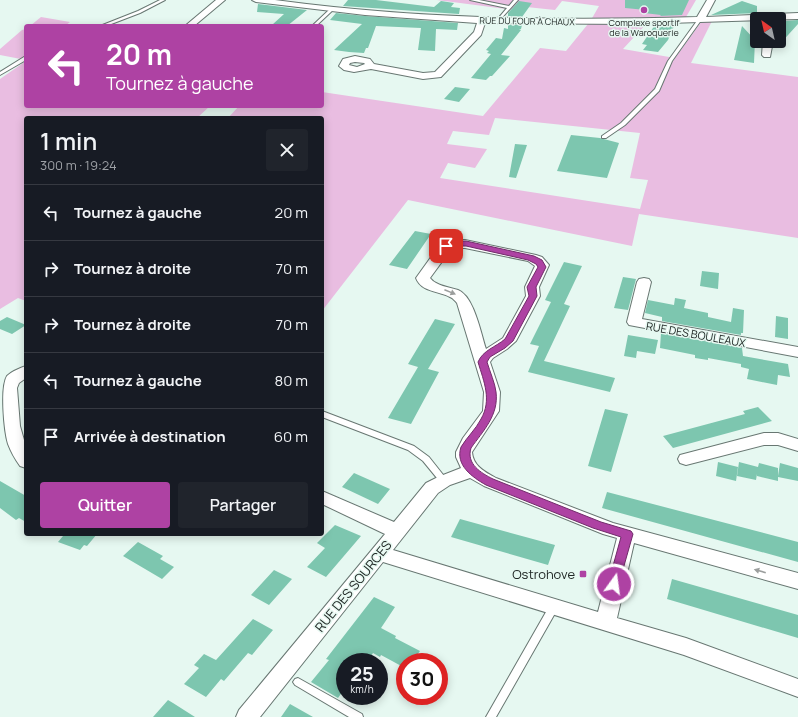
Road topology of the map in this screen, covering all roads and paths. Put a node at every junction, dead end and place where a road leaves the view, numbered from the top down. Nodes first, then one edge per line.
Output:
1 (163, 0) edge
2 (221, 0) edge
3 (256, 0) edge
4 (328, 0) edge
5 (472, 0) edge
6 (516, 0) edge
7 (711, 0) edge
8 (510, 7) junction
9 (318, 8) junction
10 (331, 10) junction
11 (798, 16) edge
12 (786, 17) edge
13 (750, 18) edge
14 (700, 19) junction
15 (482, 20) junction
16 (498, 21) junction
17 (107, 24) edge
18 (191, 24) edge
19 (316, 24) edge
20 (768, 48) edge
21 (767, 55) dead end
22 (24, 59) edge
23 (369, 66) dead end
24 (0, 74) edge
25 (604, 137) dead end
26 (644, 282) dead end
27 (798, 352) edge
28 (483, 362) junction
29 (24, 372) edge
30 (324, 415) edge
31 (798, 445) edge
32 (686, 459) dead end
33 (24, 460) edge
34 (471, 470) junction
35 (444, 481) junction
36 (324, 498) edge
37 (396, 531) junction
38 (627, 534) junction
39 (379, 553) junction
40 (798, 581) edge
41 (553, 608) junction
42 (606, 623) junction
43 (298, 682) dead end
44 (798, 688) edge
45 (247, 717) edge
46 (358, 717) edge
47 (491, 717) edge

1 - 17 lane
2 - 18 street
3 - 9 street, RUE DU FOUR À CHAUX
4 - 9 street
5 - 8 lane
6 - 8 lane
7 - 14 street
8 - 16 lane
9 - 10 street, RUE DU FOUR À CHAUX
10 - 15 street, RUE DU FOUR À CHAUX
10 - 19 lane
11 - 12 street, RUE DU FOUR À CHAUX
13 - 14 street, RUE DU FOUR À CHAUX
14 - 16 street, RUE DU FOUR À CHAUX
14 - 25 lane
15 - 16 street, RUE DU FOUR À CHAUX
15 - 23 street
20 - 21 street
22 - 24 lane
26 - 27 street, RUE DES BOULEAUX
28 -> 28 street
28 - 34 street
29 - 33 street
30 - 35 lane
31 - 32 street
34 - 35 street, RUE DES SOURCES
34 - 38 street
35 - 37 street, RUE DES SOURCES
36 - 37 street
37 - 39 street, RUE DES SOURCES
40 -> 38 street
38 - 42 street
39 - 41 street
39 - 45 street, RUE DES SOURCES
41 - 42 street
41 - 47 lane
42 - 44 street
43 - 46 lane

